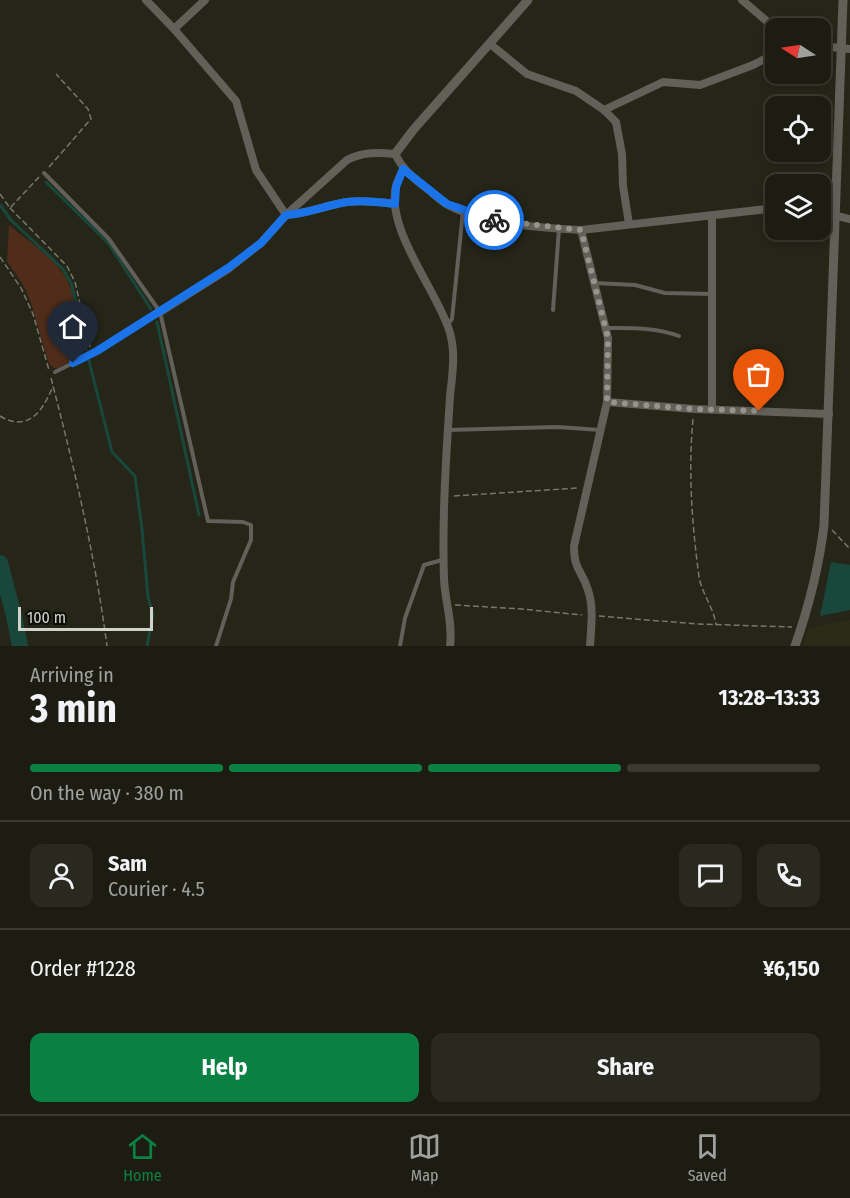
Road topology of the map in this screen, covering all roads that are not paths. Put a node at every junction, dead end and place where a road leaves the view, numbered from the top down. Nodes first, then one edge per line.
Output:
1 (146, 0) edge
2 (204, 0) edge
3 (528, 0) edge
4 (742, 0) edge
5 (843, 0) edge
6 (765, 20) edge
7 (174, 29) junction
8 (490, 44) junction
9 (831, 47) edge
10 (846, 49) edge
11 (765, 59) edge
12 (604, 110) junction
13 (394, 154) junction
14 (403, 169) junction
15 (44, 172) dead end
16 (395, 204) junction
17 (765, 209) edge
18 (463, 210) junction
19 (831, 214) edge
20 (286, 215) junction
21 (835, 215) junction
22 (712, 216) junction
23 (850, 219) edge
24 (629, 224) junction
25 (559, 229) junction
26 (581, 230) junction
27 (594, 283) junction
28 (713, 294) junction
29 (553, 310) dead end
30 (160, 312) junction
31 (447, 325) junction
32 (605, 328) junction
33 (679, 336) dead end
34 (55, 372) dead end
35 (607, 402) junction
36 (712, 409) junction
37 (829, 414) junction
38 (448, 430) junction
39 (600, 430) junction
40 (444, 560) junction
41 (216, 646) edge
42 (400, 646) edge
43 (450, 646) edge
44 (590, 646) edge
45 (795, 646) edge

1 - 7 street
2 - 7 street
3 - 8 street
4 - 6 street
5 - 10 street
7 - 20 street
8 - 12 street
8 - 13 street
9 - 10 street
10 - 21 street
11 - 12 street
12 - 24 street
13 - 14 street
13 - 20 street
14 - 16 street
14 - 18 street
15 - 30 lane
16 - 20 street
16 - 31 street
17 - 22 street
18 - 25 street
18 - 31 lane
19 - 21 street
20 - 30 street
21 - 23 street
21 - 37 street
22 - 24 street
22 - 28 street
24 - 26 street
25 - 26 street
25 - 29 lane
26 - 27 street
27 - 28 lane
27 - 32 street
28 - 36 street
30 - 34 lane
30 - 41 lane
31 - 38 street
32 - 33 lane
32 - 35 street
35 - 36 street
35 - 39 street
36 - 37 street
37 - 45 street
38 - 39 lane
38 - 40 street
39 - 44 street
40 - 42 lane
40 - 43 street

